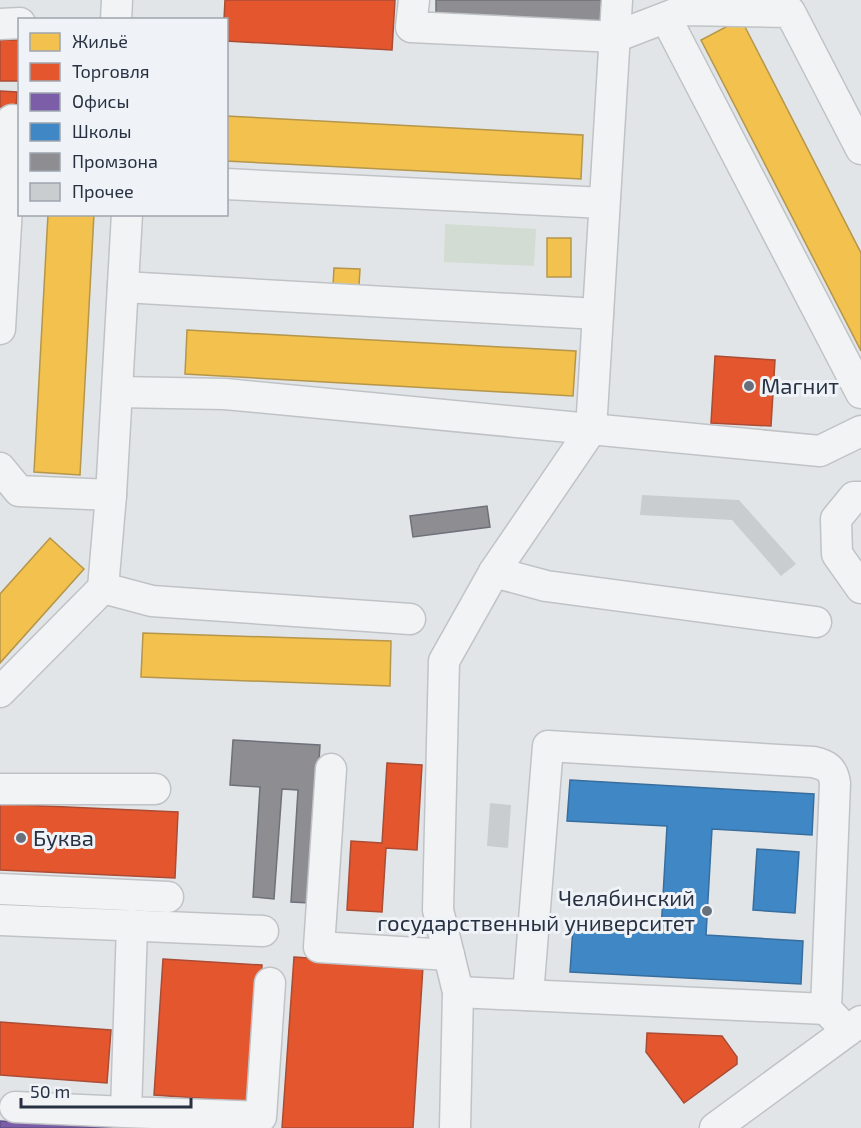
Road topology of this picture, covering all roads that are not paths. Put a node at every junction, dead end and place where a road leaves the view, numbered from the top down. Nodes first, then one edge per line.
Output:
1 (117, 0) edge
2 (414, 0) edge
3 (617, 0) edge
4 (116, 18) edge
5 (666, 18) junction
6 (18, 23) edge
7 (0, 24) edge
8 (615, 37) junction
9 (18, 121) edge
10 (861, 149) edge
11 (228, 184) edge
12 (604, 202) junction
13 (3, 211) edge
14 (128, 216) edge
15 (123, 287) junction
16 (598, 314) junction
17 (0, 329) edge
18 (117, 392) junction
19 (861, 393) edge
20 (591, 430) junction
21 (861, 431) edge
22 (0, 468) edge
23 (111, 495) junction
24 (861, 497) edge
25 (494, 572) junction
26 (103, 588) junction
27 (861, 588) edge
28 (410, 619) dead end
29 (816, 622) dead end
30 (0, 692) edge
31 (331, 769) dead end
32 (0, 789) edge
33 (155, 789) dead end
34 (0, 889) edge
35 (168, 897) dead end
36 (0, 920) edge
37 (132, 925) junction
38 (263, 931) dead end
39 (449, 955) junction
40 (270, 983) dead end
41 (458, 992) junction
42 (528, 995) junction
43 (826, 1009) junction
44 (854, 1026) edge
45 (15, 1107) dead end
46 (126, 1112) junction
47 (455, 1128) edge
48 (715, 1128) edge

1 - 4 street
2 - 8 street
3 - 8 street
5 - 8 street
5 - 10 street
5 - 19 street
6 - 7 street
8 - 12 street
9 - 13 street
11 - 12 street
12 - 16 street
13 - 17 street
14 - 15 street
15 - 16 street
15 - 18 street
16 - 20 street
18 - 20 street
18 - 23 street
20 - 21 street
20 - 25 street
22 - 23 street
23 - 26 street
24 - 27 street
25 - 29 street
25 - 39 street
26 - 28 street
26 - 30 street
31 - 39 street
32 - 33 street
34 - 35 street
36 - 37 street
37 - 38 street
37 - 46 street
39 - 41 street
40 - 46 street
41 - 42 street
41 - 47 street
42 - 43 street
42 - 43 street
43 - 44 street
44 - 48 street
45 - 46 street

